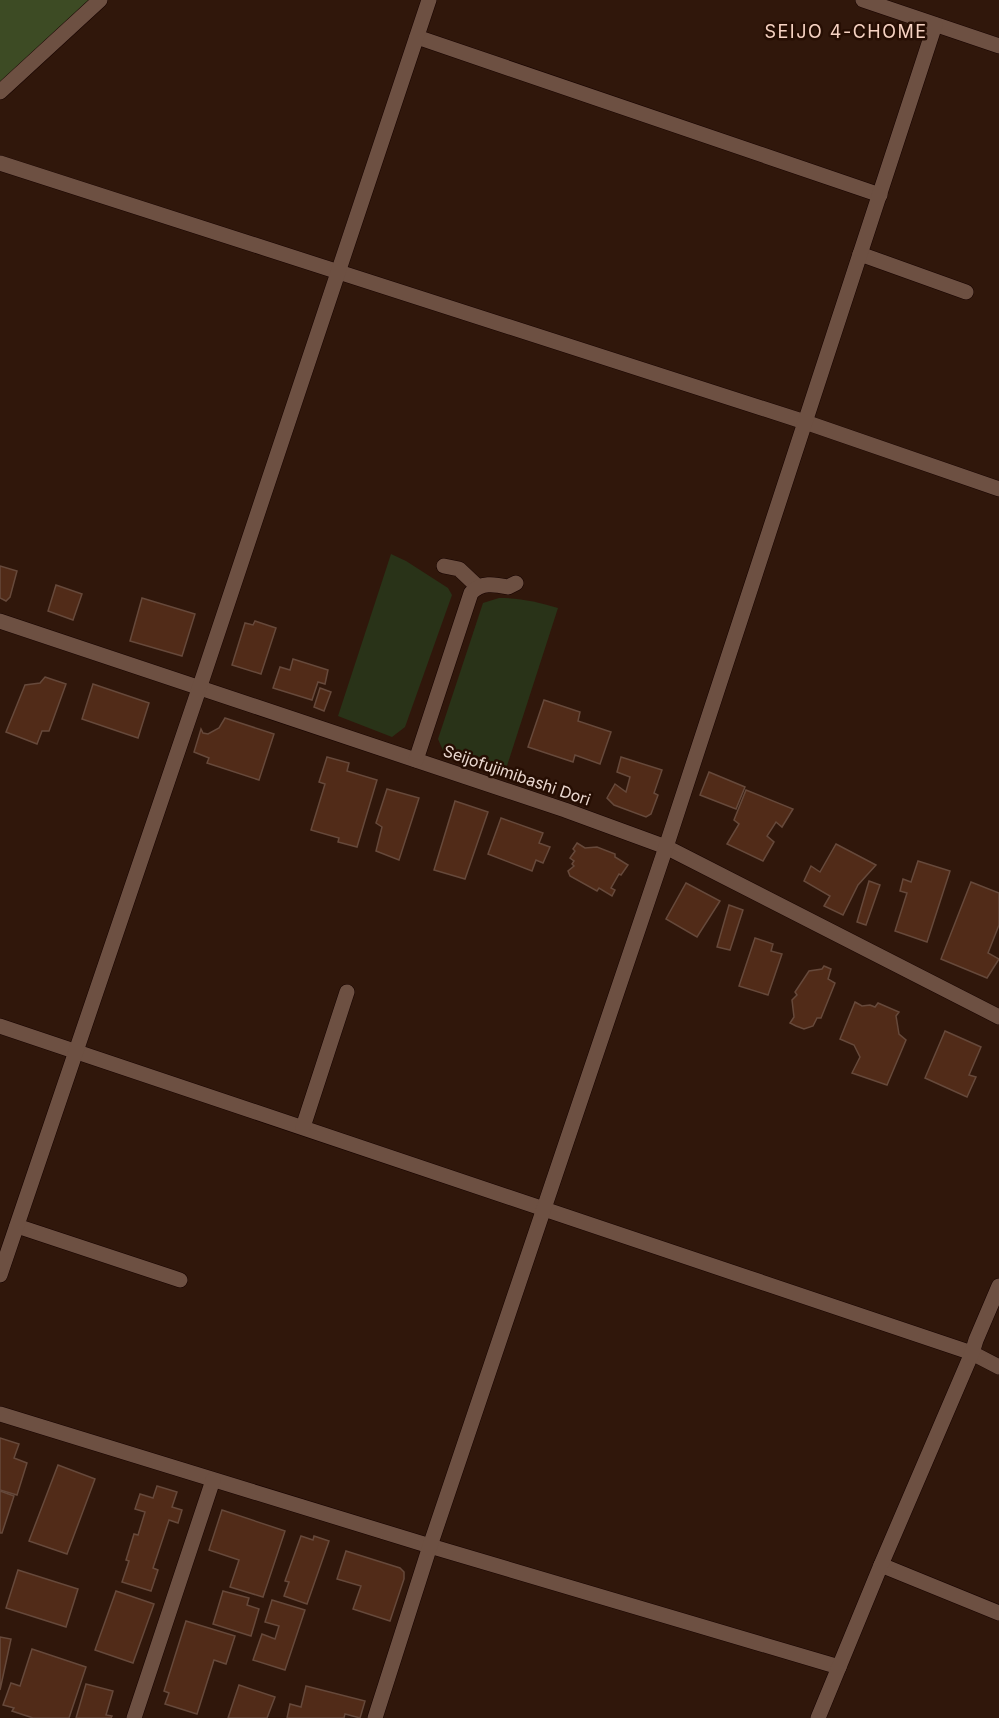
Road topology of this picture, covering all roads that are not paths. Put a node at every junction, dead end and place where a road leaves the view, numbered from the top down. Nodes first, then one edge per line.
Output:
1 (100, 0) edge
2 (429, 0) edge
3 (863, 0) edge
4 (935, 25) junction
5 (417, 36) junction
6 (999, 46) edge
7 (0, 92) edge
8 (0, 163) edge
9 (880, 195) junction
10 (860, 254) junction
11 (338, 272) junction
12 (966, 292) dead end
13 (805, 422) junction
14 (999, 489) edge
15 (444, 566) dead end
16 (516, 583) dead end
17 (477, 586) junction
18 (0, 621) edge
19 (199, 688) junction
20 (416, 760) junction
21 (666, 847) junction
22 (347, 992) dead end
23 (999, 1017) edge
24 (0, 1026) edge
25 (76, 1051) junction
26 (303, 1127) junction
27 (544, 1208) junction
28 (17, 1226) junction
29 (0, 1275) edge
30 (180, 1280) dead end
31 (999, 1286) edge
32 (972, 1353) junction
33 (999, 1367) edge
34 (0, 1414) edge
35 (213, 1480) junction
36 (430, 1546) junction
37 (881, 1565) junction
38 (999, 1613) edge
39 (839, 1667) junction
40 (134, 1718) edge
41 (375, 1718) edge
42 (818, 1718) edge

1 - 7 street
2 - 5 street
3 - 4 street
4 - 6 street
4 - 9 street
5 - 9 street
5 - 11 street
8 - 11 street
9 - 10 street
10 - 12 street
10 - 13 street
11 - 13 street
11 - 19 street
13 - 14 street
13 - 21 street
15 - 17 street
16 - 17 street
17 - 20 street
18 - 19 street, Seijofujimibashi Dori
19 - 20 street, Seijofujimibashi Dori
19 - 25 street
20 - 21 street, Seijofujimibashi Dori
21 - 23 street, Seijofujimibashi Dori
21 - 27 street
22 - 26 street
24 - 25 street
25 - 26 street
25 - 28 street
26 - 27 street
27 - 32 street
27 - 36 street
28 - 29 street
28 - 30 street
31 - 32 street
32 - 33 street
32 - 37 street
34 - 35 street
35 - 36 street
35 - 40 street
36 - 39 street
36 - 41 street
37 - 38 street
37 - 39 street
39 - 42 street

